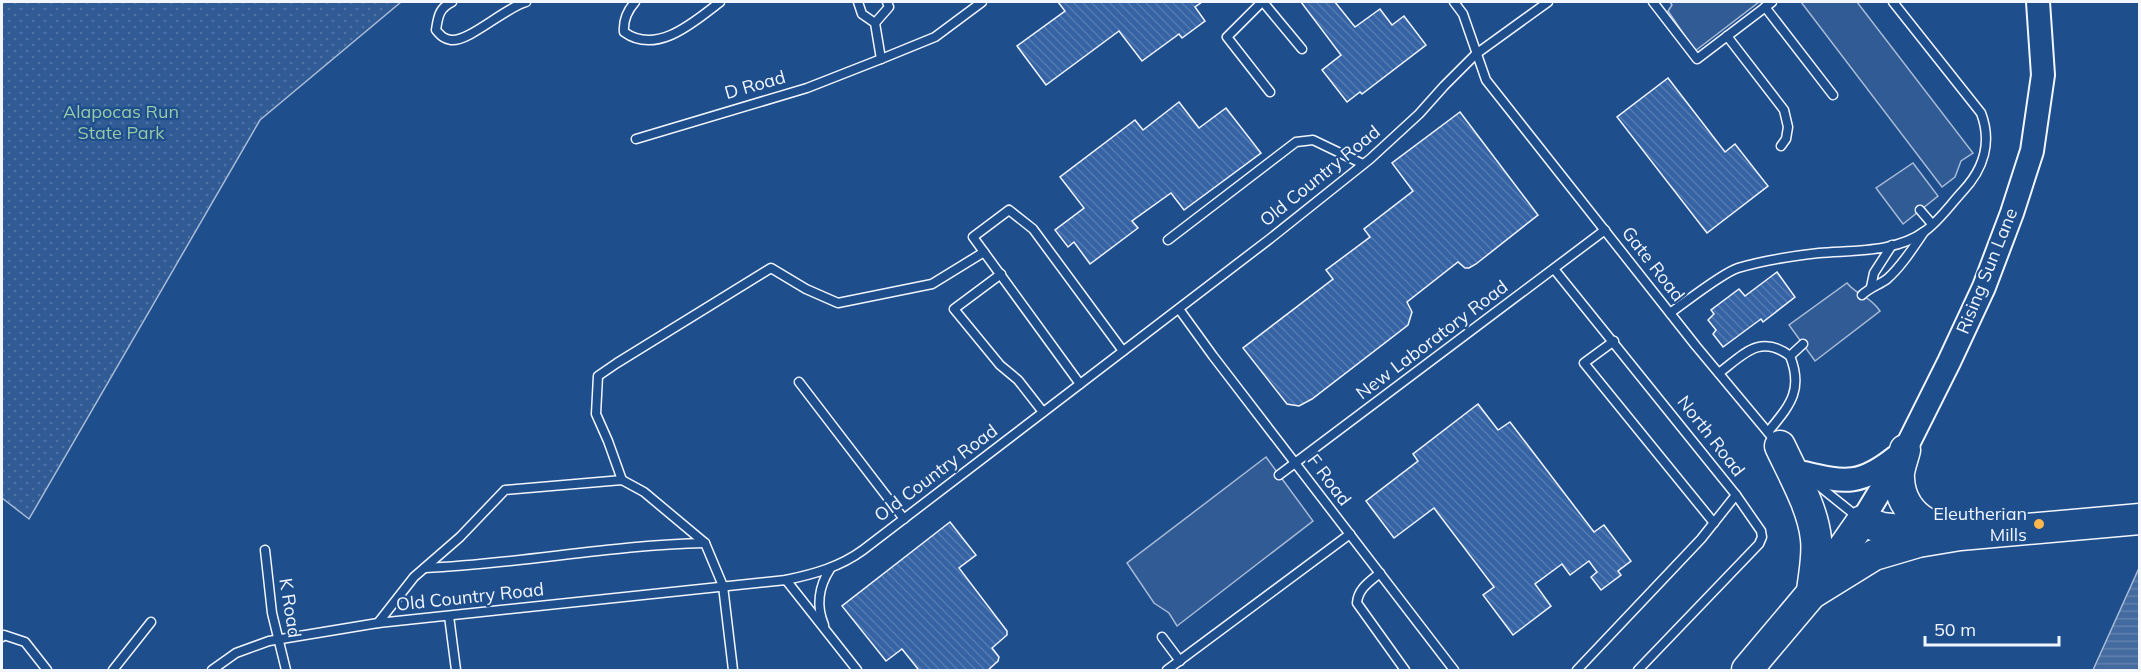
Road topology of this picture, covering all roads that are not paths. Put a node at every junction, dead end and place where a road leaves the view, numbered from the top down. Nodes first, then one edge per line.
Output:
1 (452, 2) edge
2 (526, 2) edge
3 (635, 2) edge
4 (720, 2) edge
5 (858, 2) edge
6 (887, 2) edge
7 (982, 2) edge
8 (1262, 2) edge
9 (1455, 2) edge
10 (1548, 2) edge
11 (1653, 2) edge
12 (1893, 2) edge
13 (2038, 2) edge
14 (1769, 4) edge
15 (875, 23) junction
16 (1727, 36) junction
17 (1302, 49) dead end
18 (1476, 54) junction
19 (881, 59) junction
20 (1270, 92) dead end
21 (1833, 95) dead end
22 (636, 139) dead end
23 (1781, 146) dead end
24 (1363, 164) junction
25 (1920, 210) dead end
26 (1932, 224) junction
27 (1605, 230) junction
28 (1924, 232) junction
29 (1168, 240) dead end
30 (1892, 245) junction
31 (984, 252) junction
32 (1554, 269) junction
33 (1001, 274) junction
34 (1871, 287) junction
35 (1862, 295) dead end
36 (1179, 309) junction
37 (1670, 313) junction
38 (1614, 341) junction
39 (1803, 344) dead end
40 (1123, 351) junction
41 (1790, 356) junction
42 (1719, 373) junction
43 (799, 382) dead end
44 (1080, 384) junction
45 (1043, 412) junction
46 (1774, 439) junction
47 (1905, 450) junction
48 (1296, 462) junction
49 (1804, 473) junction
50 (1280, 475) dead end
51 (622, 480) junction
52 (1737, 495) junction
53 (904, 519) junction
54 (2139, 519) edge
55 (1863, 521) junction
56 (1714, 523) junction
57 (1350, 534) junction
58 (1960, 535) junction
59 (705, 543) junction
60 (265, 550) dead end
61 (425, 568) junction
62 (830, 569) junction
63 (1380, 573) junction
64 (786, 580) junction
65 (723, 586) junction
66 (1811, 594) junction
67 (449, 615) junction
68 (151, 622) dead end
69 (378, 623) junction
70 (828, 633) junction
71 (2, 637) edge
72 (1162, 637) dead end
73 (277, 640) junction
74 (1180, 661) junction
75 (45, 670) edge
76 (113, 670) edge
77 (212, 670) edge
78 (286, 670) edge
79 (456, 670) edge
80 (733, 670) edge
81 (857, 670) edge
82 (1167, 670) edge
83 (1405, 670) edge
84 (1454, 670) edge
85 (1577, 670) edge
86 (1638, 670) edge
87 (1747, 670) edge

1 - 2 lane
3 - 4 lane
5 - 15 lane
6 - 15 lane
7 - 19 lane
8 - 17 lane
8 - 20 lane
9 - 18 lane, Gate Road
10 - 18 lane, Old Country Road
11 - 16 lane
12 - 26 lane
13 - 47 street, Rising Sun Lane
14 - 16 lane
14 - 21 lane
15 - 19 lane
16 - 23 lane
18 - 24 lane, Old Country Road
18 - 27 lane, Gate Road
19 - 22 lane, D Road
24 - 29 lane
24 - 36 lane, Old Country Road
25 - 26 lane
26 - 28 lane
27 - 32 lane, New Laboratory Road
27 - 37 lane, Gate Road
28 - 30 lane
28 - 34 lane
30 - 34 lane
30 - 37 lane
31 - 33 lane
31 - 40 lane
31 - 51 lane
32 - 38 lane, North Road
32 - 48 lane, New Laboratory Road
33 - 44 lane
33 - 45 lane
34 - 35 lane
36 - 40 lane, Old Country Road
36 - 48 lane, F Road
37 - 42 lane, Gate Road
38 - 52 lane, North Road
38 - 56 lane
39 - 41 lane
40 - 44 lane, Old Country Road
41 - 42 lane
41 - 46 lane
42 - 46 lane, Gate Road
43 - 53 lane
44 - 45 lane, Old Country Road
45 - 53 lane, Old Country Road
46 - 49 lane, Gate Road
46 - 66 highway
47 - 49 street
47 - 55 street, Rising Sun Lane
47 - 58 highway
48 - 50 lane, New Laboratory Road
48 - 57 lane, F Road
49 - 55 lane, Gate Road
51 - 59 lane
51 - 61 lane
52 - 56 lane, North Road
52 - 86 lane
53 - 62 lane, Old Country Road
54 - 58 highway
55 - 58 highway
55 - 66 highway
56 - 85 lane, North Road
57 - 63 lane, F Road
57 - 74 lane
58 - 66 highway
59 - 61 lane
59 - 65 lane
60 - 73 lane, K Road
61 - 69 lane
62 - 64 lane, Old Country Road
62 - 70 lane
63 - 83 lane
63 - 84 lane, F Road
64 - 65 lane, Old Country Road
64 - 70 lane
65 - 67 lane, Old Country Road
65 - 80 lane
66 - 87 highway
67 - 69 lane, Old Country Road
67 - 79 lane
68 - 76 lane
69 - 73 lane, Old Country Road
70 - 81 lane
71 - 75 lane
72 - 74 lane
73 - 77 lane, Old Country Road
73 - 78 lane, K Road
74 - 82 lane

